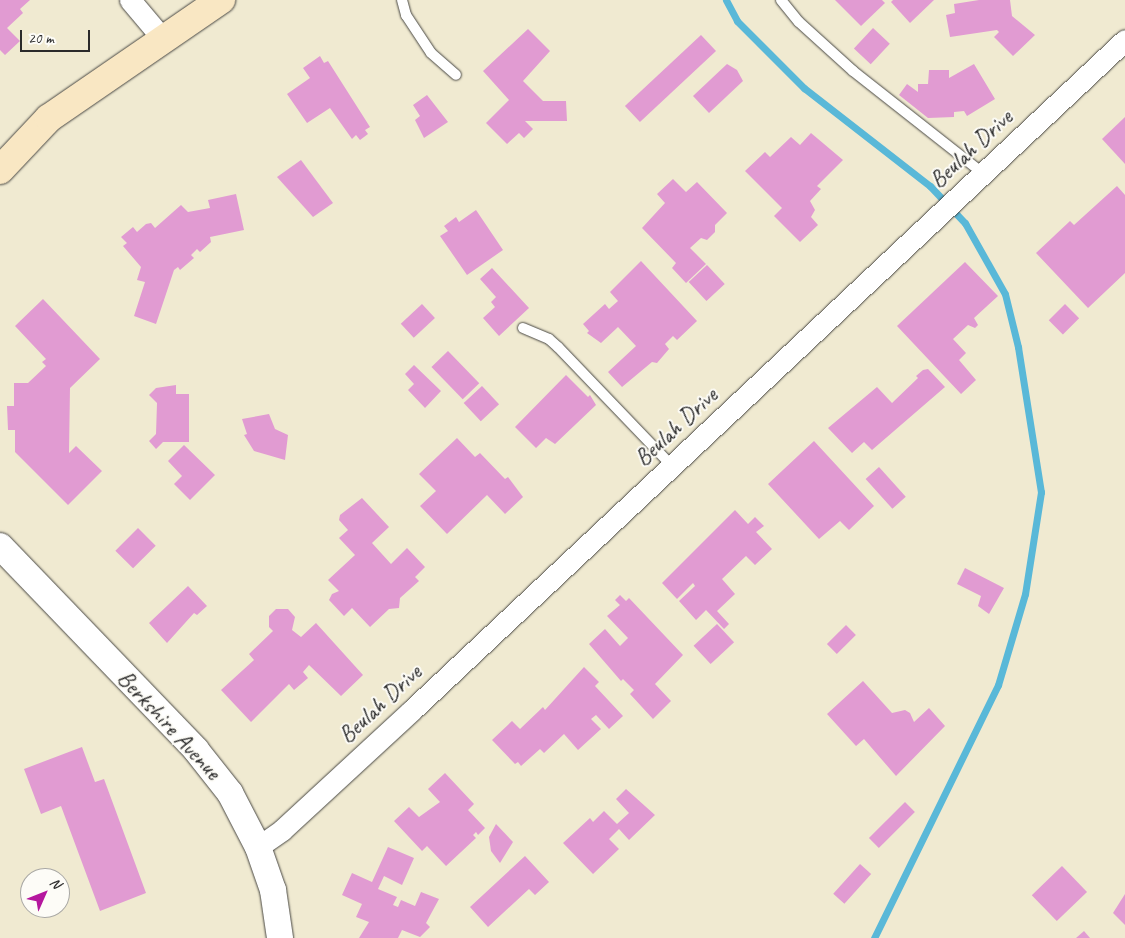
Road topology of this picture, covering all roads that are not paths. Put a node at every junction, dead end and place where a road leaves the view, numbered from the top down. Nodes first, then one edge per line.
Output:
1 (130, 0) edge
2 (221, 0) edge
3 (402, 0) edge
4 (781, 0) edge
5 (163, 39) junction
6 (1125, 40) edge
7 (456, 75) dead end
8 (0, 170) edge
9 (984, 174) junction
10 (523, 328) dead end
11 (672, 466) junction
12 (0, 546) edge
13 (258, 847) junction
14 (280, 938) edge

1 - 5 street
2 - 5 main road
3 - 7 lane
4 - 9 lane
5 - 8 main road
6 - 9 street, Beulah Drive
9 - 11 street, Beulah Drive
10 - 11 lane
11 - 13 street, Beulah Drive
12 - 13 street, Berkshire Avenue
13 - 14 street, Berkshire Avenue

